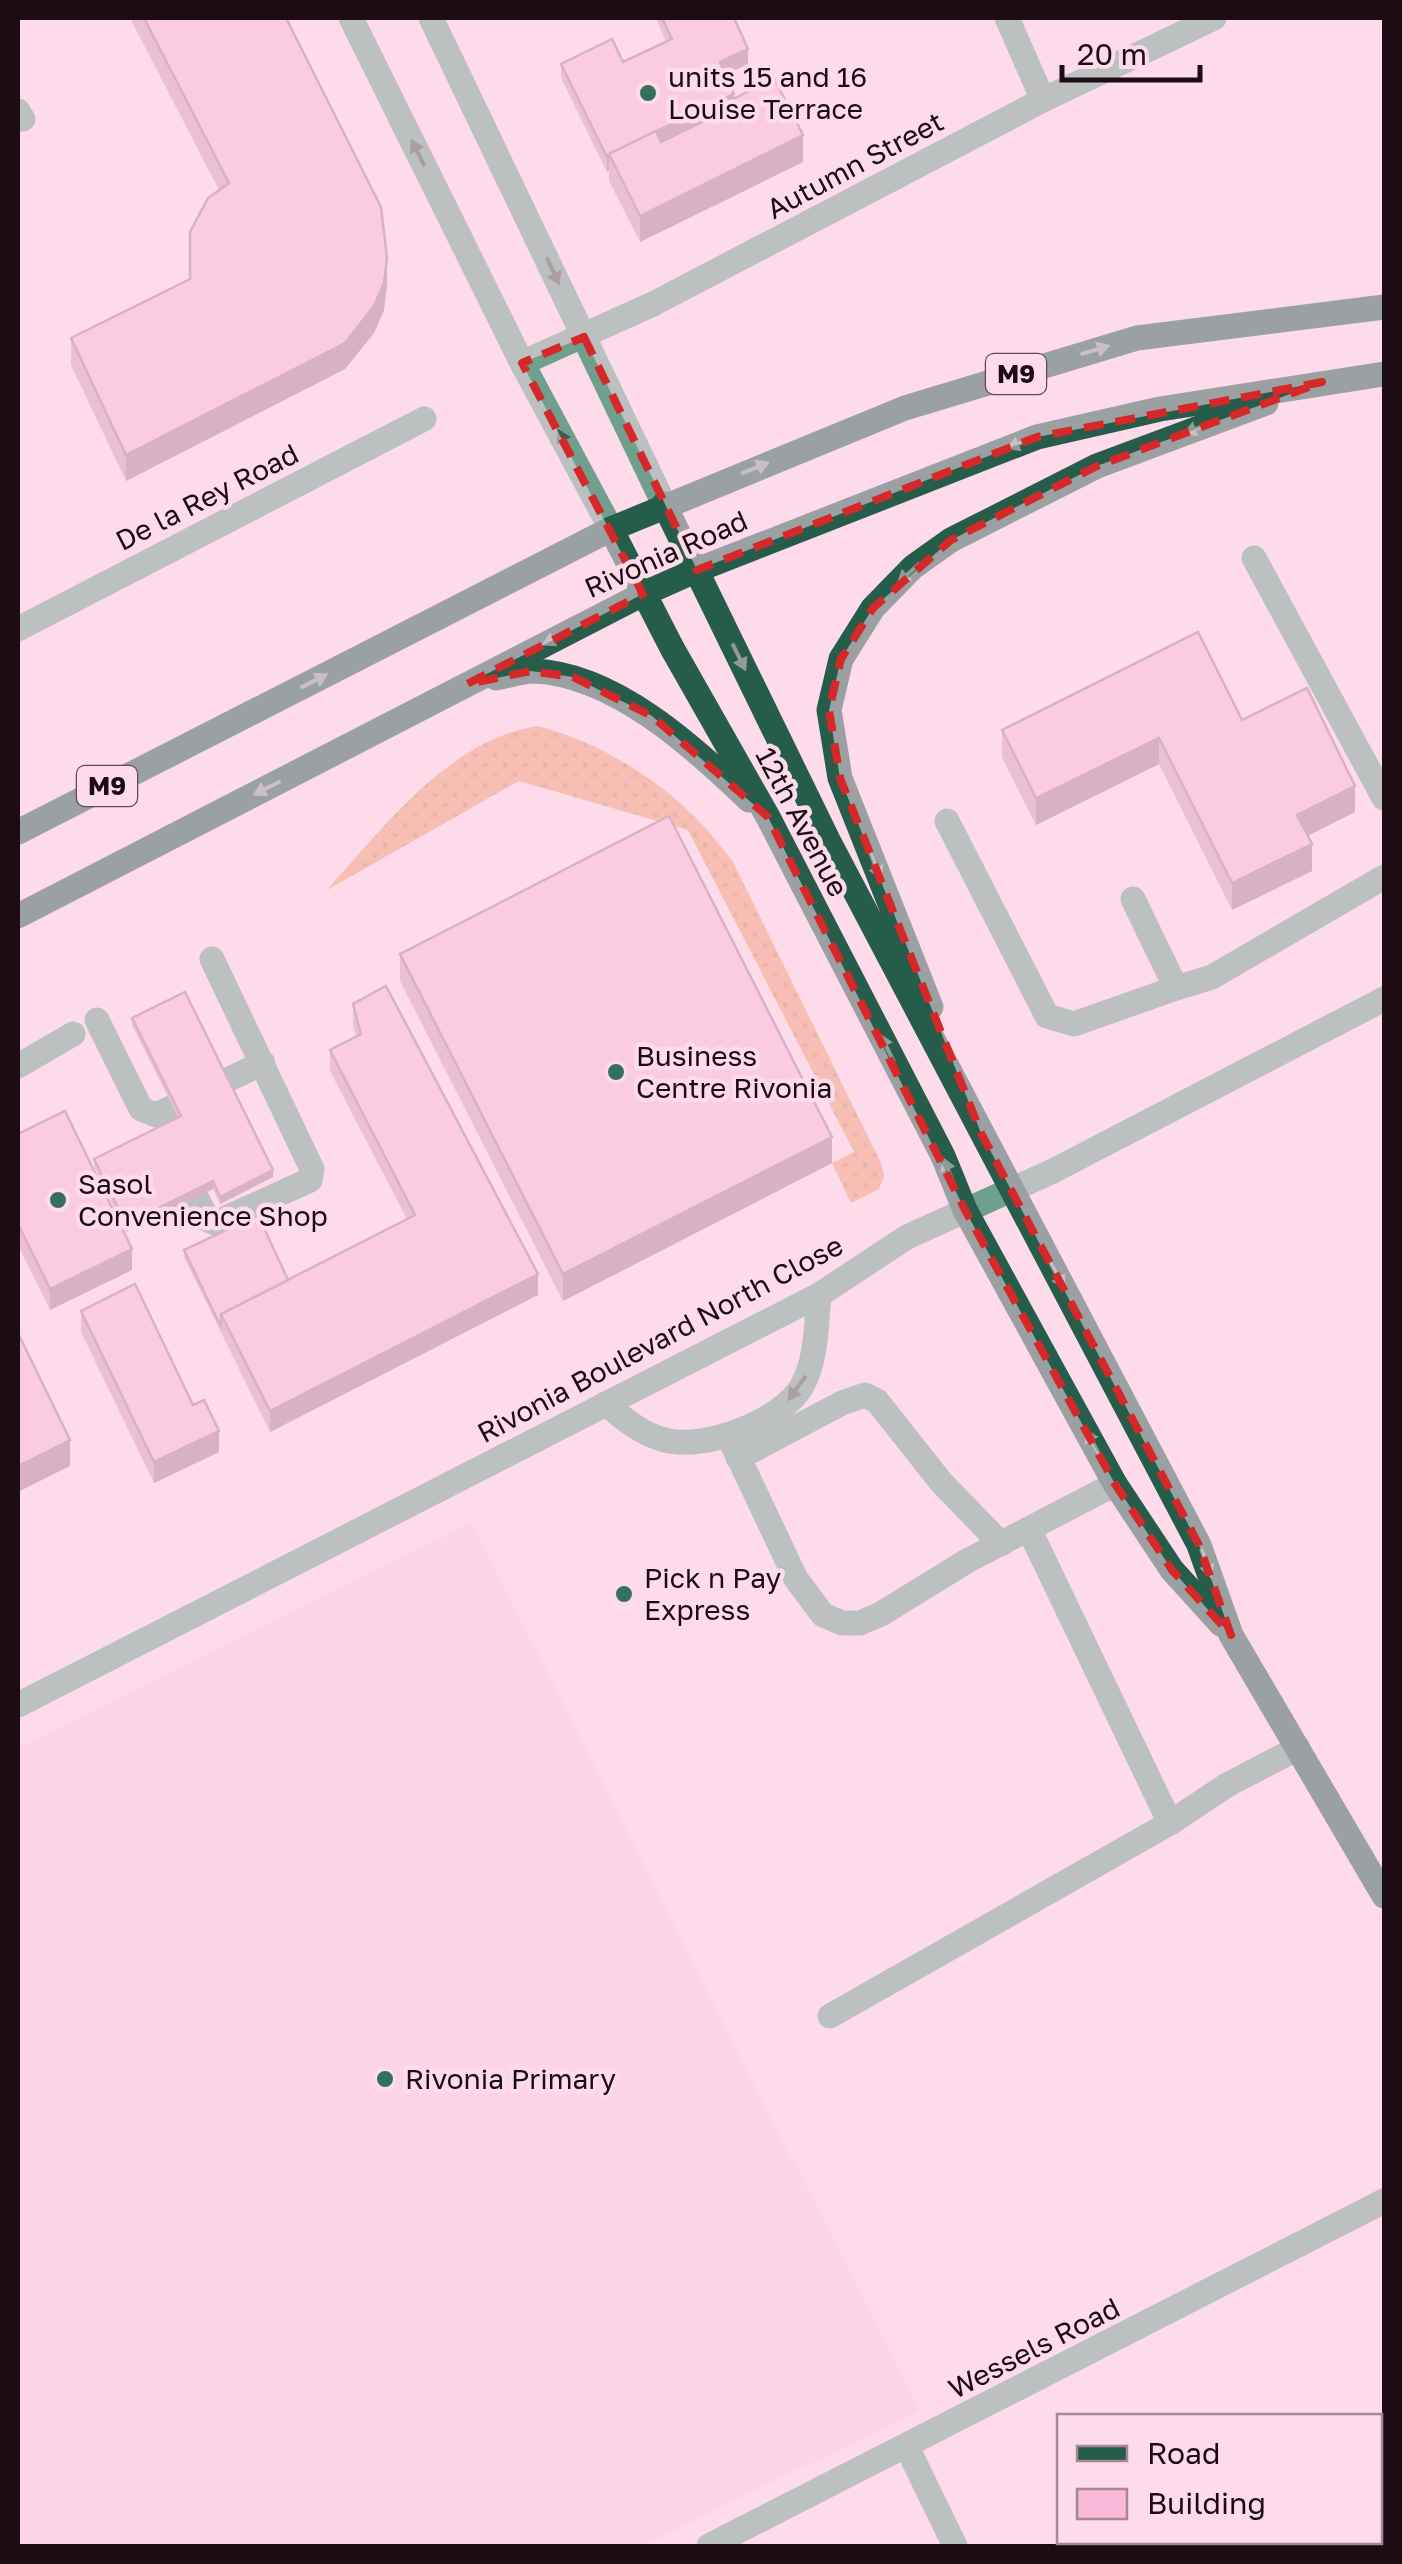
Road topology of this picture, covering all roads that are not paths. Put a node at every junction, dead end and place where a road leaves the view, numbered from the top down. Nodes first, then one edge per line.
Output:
1 (352, 18) edge
2 (431, 18) edge
3 (1006, 18) edge
4 (1214, 18) edge
5 (1044, 100) junction
6 (1384, 307) edge
7 (584, 336) junction
8 (522, 364) junction
9 (1384, 374) edge
10 (1322, 382) junction
11 (424, 419) dead end
12 (664, 504) junction
13 (611, 529) junction
14 (1254, 558) dead end
15 (697, 570) junction
16 (642, 594) junction
17 (18, 629) edge
18 (467, 684) junction
19 (1384, 798) edge
20 (768, 817) junction
21 (947, 821) dead end
22 (18, 832) edge
23 (1384, 876) edge
24 (1133, 898) dead end
25 (18, 916) edge
26 (212, 959) dead end
27 (1176, 988) junction
28 (1384, 999) edge
29 (97, 1020) dead end
30 (73, 1034) dead end
31 (263, 1062) junction
32 (18, 1066) edge
33 (226, 1081) edge
34 (164, 1118) dead end
35 (981, 1133) junction
36 (1011, 1188) junction
37 (196, 1197) edge
38 (965, 1210) junction
39 (819, 1295) junction
40 (606, 1404) junction
41 (733, 1446) junction
42 (1116, 1484) junction
43 (1029, 1530) junction
44 (1000, 1544) junction
45 (1231, 1635) junction
46 (18, 1705) edge
47 (1298, 1748) junction
48 (1170, 1823) junction
49 (1384, 1896) edge
50 (830, 2016) dead end
51 (1384, 2200) edge
52 (907, 2446) junction
53 (709, 2546) edge
54 (955, 2546) edge

8 -> 1 street, 12th Avenue
2 -> 7 street, 12th Avenue
3 - 5 street
4 - 5 street, Autumn Street
5 - 7 street, Autumn Street
12 -> 6 main road, Rivonia Road / M9
7 - 8 street, Autumn Street
7 - 12 street, 12th Avenue
13 -> 8 street, 12th Avenue
9 - 10 main road, Rivonia Road / M9
10 -> 15 main road, Rivonia Road / M9
10 -> 35 main road
11 - 17 street, De la Rey Road
12 - 13 main road, Rivonia Road / M9
12 - 15 main road, 12th Avenue
13 - 16 main road, 12th Avenue
22 -> 13 main road, Rivonia Road / M9
14 - 19 street
15 - 16 main road, Rivonia Road / M9
15 -> 35 main road, 12th Avenue
16 -> 18 main road, Rivonia Road / M9
16 - 20 main road, 12th Avenue
18 - 20 main road
18 -> 25 main road, Rivonia Road / M9
38 -> 20 main road, 12th Avenue
21 - 27 street
23 - 27 street
24 - 27 street
26 - 31 street
28 - 36 street, Rivonia Boulevard North Close
29 - 34 street
30 - 32 street
31 - 33 street
31 - 37 street
35 - 36 main road, 12th Avenue
36 - 38 street, Rivonia Boulevard North Close
36 -> 45 main road, 12th Avenue
38 - 39 street, Rivonia Boulevard North Close
42 -> 38 main road, 12th Avenue
39 - 40 street, Rivonia Boulevard North Close
39 -> 41 street
40 - 41 street
40 - 46 street, Rivonia Boulevard North Close
41 - 44 street
41 - 44 street
42 - 43 street
42 - 45 main road, 12th Avenue
43 - 44 street
43 - 48 street
45 - 47 main road, 12th Avenue
47 - 48 street
47 - 49 main road, 12th Avenue
48 - 50 street
51 - 52 street, Wessels Road
52 - 53 street, Wessels Road
52 - 54 street

